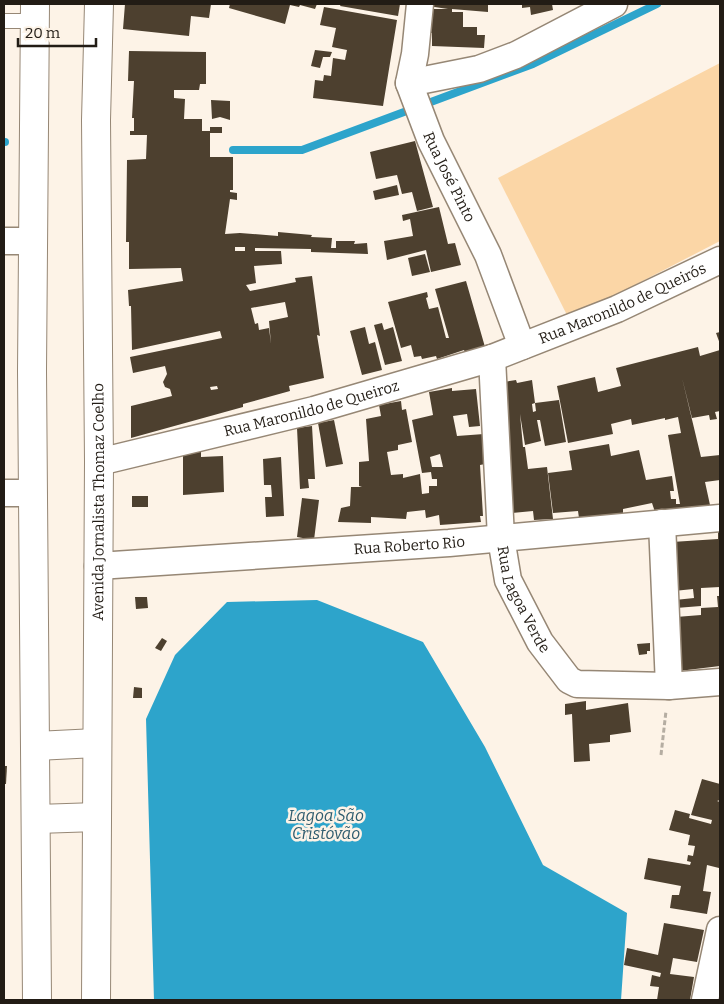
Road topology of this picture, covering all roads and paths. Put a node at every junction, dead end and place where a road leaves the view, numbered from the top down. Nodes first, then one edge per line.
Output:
1 (99, 4) edge
2 (420, 4) edge
3 (614, 4) edge
4 (34, 12) edge
5 (578, 12) edge
6 (4, 21) edge
7 (412, 91) junction
8 (33, 240) junction
9 (4, 241) edge
10 (720, 260) edge
11 (522, 346) junction
12 (492, 358) junction
13 (98, 462) junction
14 (4, 493) edge
15 (33, 493) junction
16 (720, 518) edge
17 (662, 523) junction
18 (501, 538) junction
19 (98, 566) junction
20 (720, 682) edge
21 (669, 686) junction
22 (96, 743) junction
23 (36, 746) junction
24 (661, 756) dead end
25 (97, 817) junction
26 (37, 819) junction
27 (720, 930) edge
28 (37, 1000) edge
29 (96, 1000) edge
30 (705, 1000) edge

1 - 13 main road, Avenida Jornalista Thomaz Coelho
2 - 7 street
3 - 5 street
4 - 6 lane
4 - 8 main road
5 - 7 street
7 - 11 street, Rua José Pinto
8 - 9 street
8 - 15 main road
10 - 11 street, Rua Maronildo de Queirós
11 - 12 street, Rua Maronildo de Queiroz
12 - 13 street, Rua Maronildo de Queiroz
12 - 18 street, Rua Lagoa Verde
13 - 19 main road, Avenida Jornalista Thomaz Coelho
14 - 15 street
15 - 23 main road
16 - 17 street, Rua Roberto Rio
17 - 18 street, Rua Roberto Rio
17 - 21 street
18 - 19 street, Rua Roberto Rio
18 - 21 street, Rua Lagoa Verde
19 - 22 main road, Avenida Jornalista Thomaz Coelho
20 - 21 street, Rua Lagoa Verde
21 - 24 path
22 - 23 main road
22 - 25 main road, Avenida Jornalista Thomaz Coelho
23 - 26 main road
25 - 26 main road
25 - 29 main road, Avenida Jornalista Thomaz Coelho
26 - 28 main road
27 - 30 street

